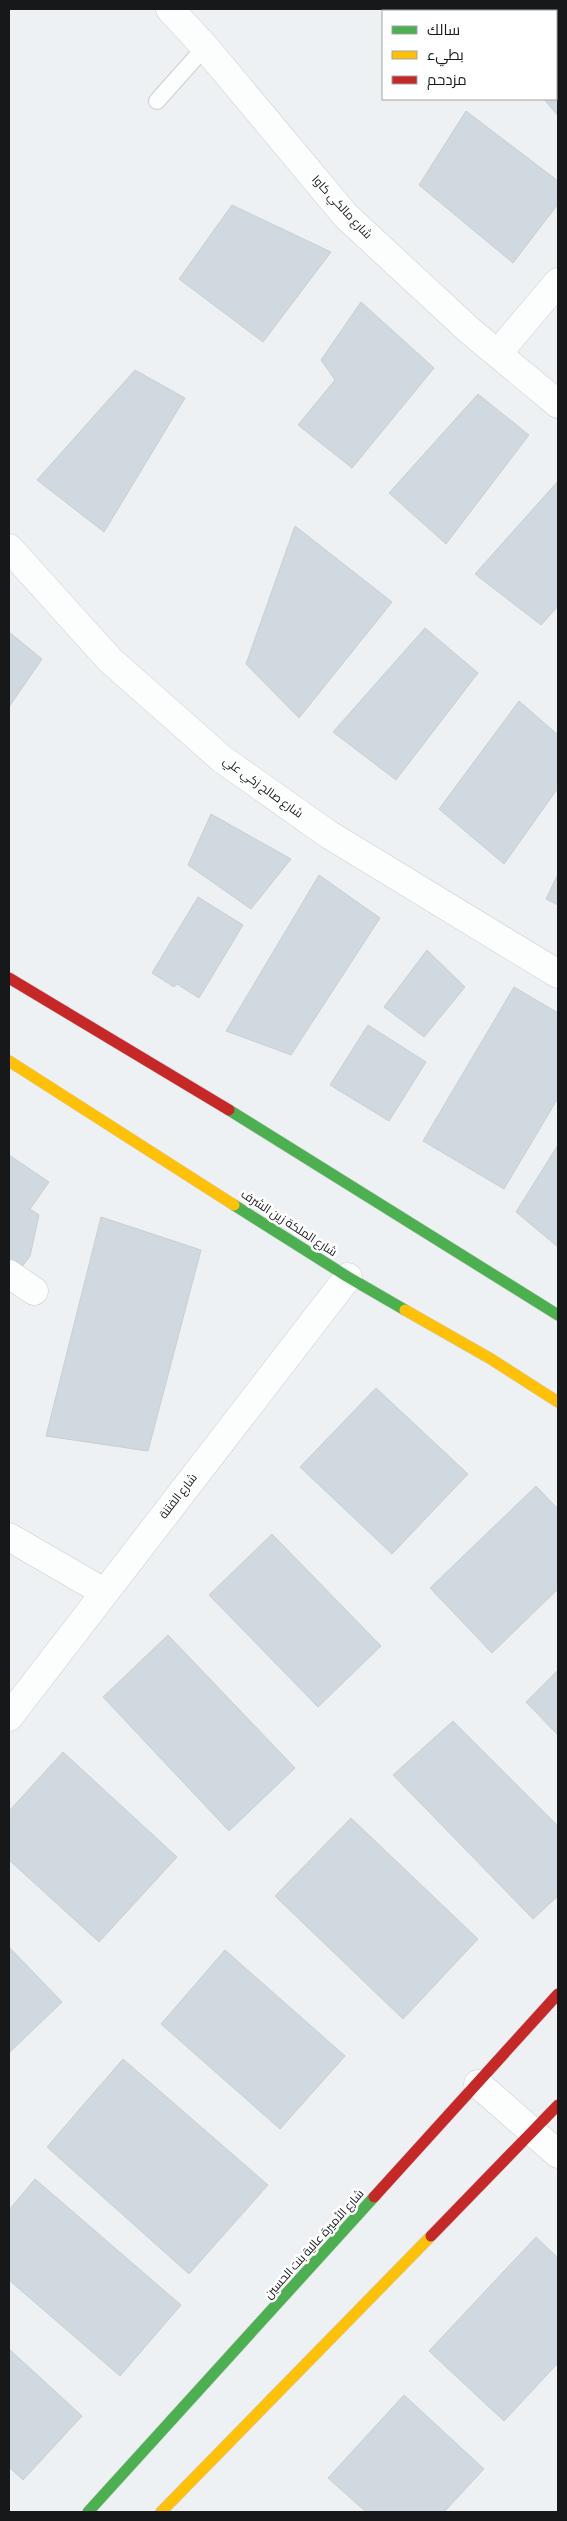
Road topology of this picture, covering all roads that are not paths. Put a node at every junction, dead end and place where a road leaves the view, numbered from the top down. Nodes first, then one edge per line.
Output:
1 (170, 9) edge
2 (205, 47) junction
3 (157, 101) dead end
4 (558, 282) edge
5 (498, 353) junction
6 (558, 404) edge
7 (9, 548) edge
8 (558, 974) edge
9 (9, 978) edge
10 (9, 1061) edge
11 (9, 1274) edge
12 (348, 1276) junction
13 (34, 1291) dead end
14 (558, 1315) edge
15 (554, 1407) edge
16 (9, 1537) edge
17 (104, 1592) junction
18 (9, 1718) edge
19 (558, 1994) edge
20 (478, 2084) junction
21 (558, 2105) edge
22 (534, 2131) junction
23 (558, 2154) edge
24 (88, 2512) edge
25 (161, 2512) edge

1 - 2 street, شارع مالكي كاوا
2 - 3 lane
2 - 5 street, شارع مالكي كاوا
4 - 5 street
5 - 6 street, شارع مالكي كاوا
7 - 8 street, شارع صالح زكي علي
9 - 14 main road
10 - 12 main road, شارع الملكة زين الشرف
11 - 13 street
12 - 15 main road, شارع الملكة زين الشرف
12 - 17 street, شارع الفتنة
16 - 17 street
17 - 18 street, شارع الفتنة
19 - 20 main road, شارع الأميرة عالية بنت الحسين
20 - 22 street
20 - 24 main road, شارع الأميرة عالية بنت الحسين
21 - 22 main road
22 - 23 street
22 - 25 main road

